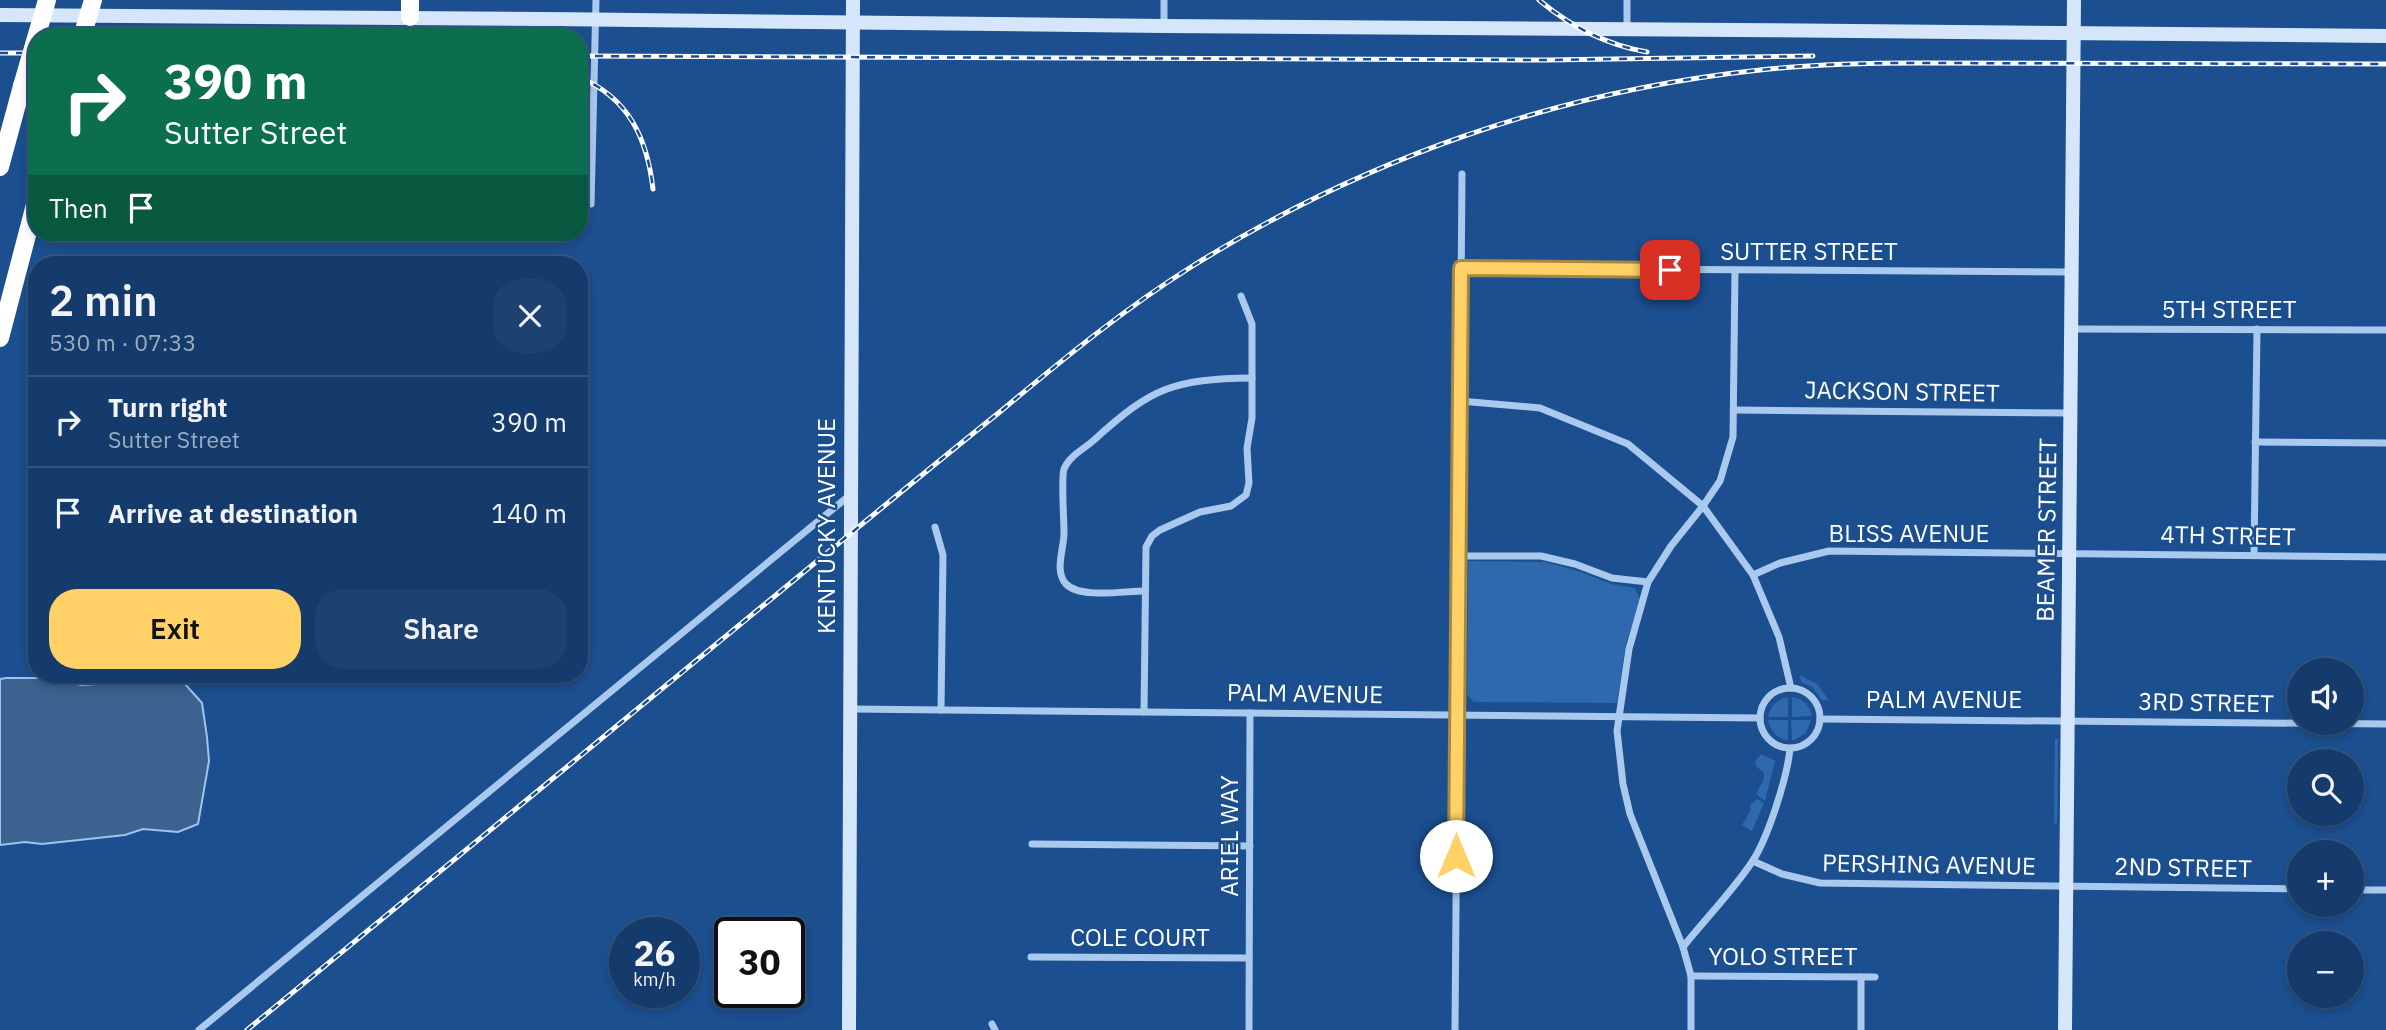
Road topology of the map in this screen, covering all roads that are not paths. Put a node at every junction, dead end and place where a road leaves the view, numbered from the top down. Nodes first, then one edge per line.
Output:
1 (47, 0) edge
2 (93, 0) edge
3 (596, 0) edge
4 (853, 0) edge
5 (1164, 0) edge
6 (1627, 0) edge
7 (2074, 0) edge
8 (410, 8) edge
9 (0, 15) edge
10 (595, 19) junction
11 (853, 22) junction
12 (1164, 26) junction
13 (39, 28) edge
14 (85, 28) edge
15 (1627, 29) junction
16 (2073, 31) junction
17 (2386, 36) edge
18 (28, 65) edge
19 (0, 167) edge
20 (1462, 174) dead end
21 (591, 204) dead end
22 (28, 231) edge
23 (1461, 268) junction
24 (1735, 271) junction
25 (2072, 272) junction
26 (1241, 296) dead end
27 (2071, 329) junction
28 (2257, 329) junction
29 (2386, 330) edge
30 (0, 338) edge
31 (1252, 379) junction
32 (1460, 401) junction
33 (1734, 410) junction
34 (2071, 413) junction
35 (2255, 442) junction
36 (2386, 443) edge
37 (850, 494) junction
38 (1703, 506) junction
39 (934, 527) dead end
40 (2069, 554) junction
41 (2254, 555) junction
42 (1458, 556) junction
43 (2386, 557) edge
44 (1753, 575) junction
45 (1648, 582) junction
46 (1144, 591) junction
47 (1791, 688) junction
48 (849, 709) junction
49 (941, 710) junction
50 (1144, 712) junction
51 (1250, 713) junction
52 (1457, 716) junction
53 (1619, 716) junction
54 (1760, 718) junction
55 (1820, 719) junction
56 (2068, 721) junction
57 (2386, 724) edge
58 (1790, 748) junction
59 (1032, 844) dead end
60 (1250, 846) junction
61 (1753, 861) junction
62 (2066, 886) junction
63 (2287, 889) edge
64 (2364, 890) edge
65 (2386, 890) edge
66 (1682, 947) junction
67 (1031, 957) dead end
68 (1249, 958) junction
69 (1691, 976) junction
70 (1861, 977) junction
71 (1875, 977) dead end
72 (199, 1030) edge
73 (849, 1030) edge
74 (1249, 1030) edge
75 (1455, 1030) edge
76 (1691, 1030) edge
77 (1861, 1030) edge
78 (2065, 1030) edge

1 - 13 highway, bridge
2 - 14 highway, bridge
3 - 10 street
4 - 11 main road, KENTUCKY AVENUE
5 - 12 street
6 - 15 street
7 - 16 main road, BEAMER STREET
8 - 9 main road
8 - 10 main road
10 - 11 main road
10 - 21 street
11 - 12 main road
11 - 37 main road, KENTUCKY AVENUE
12 - 15 main road
15 - 16 main road
16 - 17 main road
16 - 25 main road, BEAMER STREET
18 - 19 highway, bridge
20 - 23 street
22 - 30 highway
23 - 24 street, SUTTER STREET
23 - 32 street
24 - 25 street, SUTTER STREET
24 - 33 street
25 - 27 main road, BEAMER STREET
26 - 31 street
27 - 28 street, 5TH STREET
27 - 34 main road, BEAMER STREET
28 - 29 street, 5TH STREET
28 - 35 street
31 - 46 street
31 - 46 street
32 - 38 street
32 - 42 street
33 - 34 street, JACKSON STREET
33 - 38 street
34 - 40 main road, BEAMER STREET
35 - 36 street
35 - 41 street
37 - 48 main road, KENTUCKY AVENUE
37 - 72 street
38 - 44 street
38 - 45 street
39 - 49 street
40 - 41 street, 4TH STREET
40 - 44 street, BLISS AVENUE
40 - 56 main road, BEAMER STREET
41 - 43 street, 4TH STREET
42 - 45 street
42 - 52 street
44 - 47 street
45 - 53 street
46 - 50 street
47 - 54 street
47 - 55 street
48 - 49 street, PALM AVENUE
48 - 73 main road, KENTUCKY AVENUE
49 - 50 street, PALM AVENUE
50 - 51 street, PALM AVENUE
51 - 52 street, PALM AVENUE
51 - 60 street, ARIEL WAY
52 - 53 street, PALM AVENUE
52 - 75 street
53 - 54 street, PALM AVENUE
53 - 66 street
54 - 58 street
55 - 56 street, PALM AVENUE
55 - 58 street
56 - 57 street, 3RD STREET
56 - 62 main road, BEAMER STREET
58 - 61 street
59 - 60 street
60 - 68 street, ARIEL WAY
61 - 62 street, PERSHING AVENUE
61 - 66 street
62 - 63 street, 2ND STREET
62 - 78 main road, BEAMER STREET
64 - 65 street
66 - 69 street
67 - 68 street, COLE COURT
68 - 74 street, ARIEL WAY
69 - 70 street, YOLO STREET
69 - 76 street
70 - 71 street, YOLO STREET
70 - 77 street

